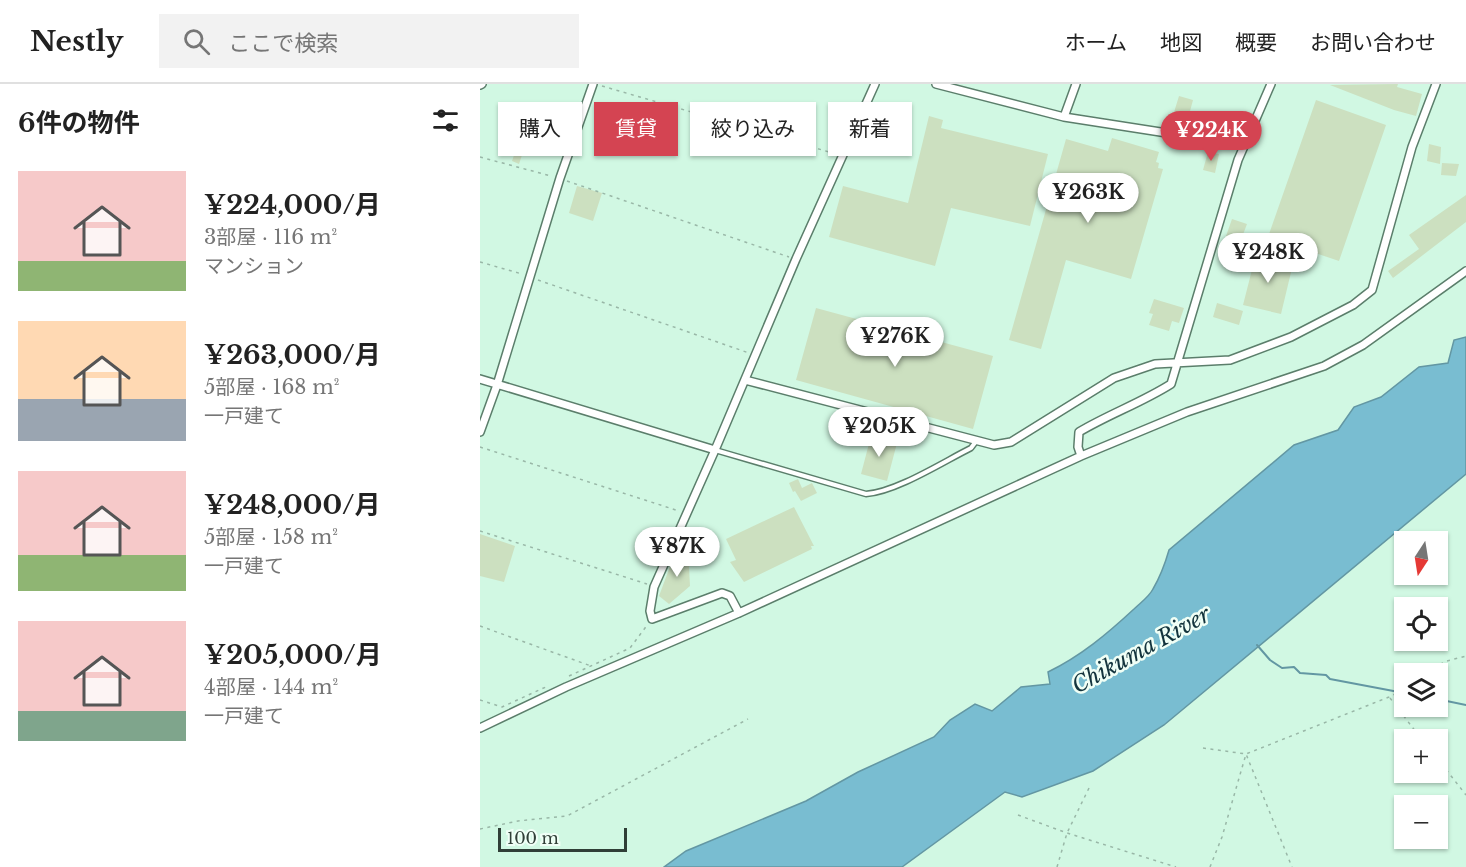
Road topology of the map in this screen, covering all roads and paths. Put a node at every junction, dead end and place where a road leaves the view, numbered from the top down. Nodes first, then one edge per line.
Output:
1 (594, 84) edge
2 (875, 84) edge
3 (936, 84) edge
4 (1076, 84) edge
5 (1271, 84) edge
6 (1436, 84) edge
7 (867, 102) edge
8 (1064, 117) junction
9 (1244, 145) junction
10 (828, 152) edge
11 (843, 156) edge
12 (480, 157) edge
13 (560, 178) junction
14 (796, 260) junction
15 (480, 262) edge
16 (1466, 271) edge
17 (530, 277) junction
18 (755, 355) junction
19 (1178, 362) junction
20 (480, 379) edge
21 (745, 380) junction
22 (497, 385) junction
23 (480, 432) edge
24 (978, 440) junction
25 (480, 447) edge
26 (715, 450) junction
27 (1081, 456) junction
28 (686, 513) junction
29 (480, 531) edge
30 (654, 586) junction
31 (738, 613) junction
32 (652, 619) junction
33 (480, 626) edge
34 (1466, 656) edge
35 (1442, 663) edge
36 (592, 666) junction
37 (562, 680) dead end
38 (552, 684) dead end
39 (1394, 695) edge
40 (1389, 698) junction
41 (480, 700) edge
42 (748, 719) dead end
43 (480, 728) edge
44 (1413, 729) edge
45 (1203, 748) dead end
46 (1246, 754) junction
47 (1448, 772) edge
48 (1090, 786) dead end
49 (1466, 795) edge
50 (1018, 814) dead end
51 (480, 829) edge
52 (1067, 833) junction
53 (1057, 867) edge
54 (1176, 867) edge
55 (1210, 867) edge
56 (1292, 867) edge

1 - 10 path
1 - 13 street
2 - 7 street
3 - 8 street
4 - 8 street
5 - 9 street
6 - 19 street
8 - 9 street
9 - 19 street
11 - 14 street
12 - 13 path
13 - 14 path
13 - 17 street
14 - 18 street
15 - 17 path
16 - 27 street
17 - 18 path
17 - 22 street
18 - 21 street
19 - 24 street
19 - 27 street
20 - 22 street
21 - 24 street
21 - 26 street
22 - 23 street
22 - 26 street
24 - 26 lane
25 - 28 path
26 - 28 street
27 - 31 street
28 - 30 street
29 - 30 path
30 - 32 street
31 - 32 street
31 - 43 street
32 - 36 path
33 - 36 path
34 - 35 path
36 - 37 path
38 - 41 path
39 - 40 path
40 - 44 path
40 - 46 path
42 - 51 path
45 - 46 path
46 - 55 path
46 - 56 path
47 - 49 path
48 - 52 path
50 - 52 path
52 - 53 path
52 - 54 path

